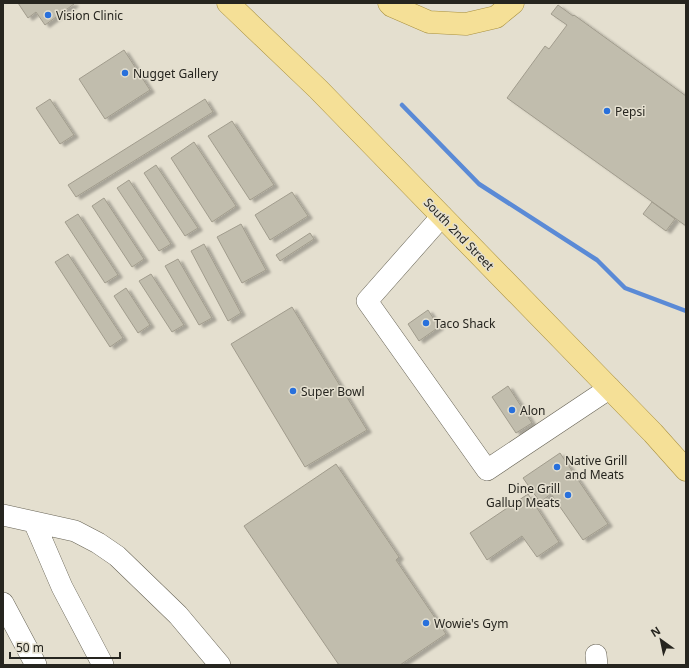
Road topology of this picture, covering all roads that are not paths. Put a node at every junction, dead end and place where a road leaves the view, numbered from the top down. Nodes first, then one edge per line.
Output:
1 (228, 3) edge
2 (388, 3) edge
3 (513, 3) edge
4 (442, 216) junction
5 (610, 388) junction
6 (686, 470) edge
7 (3, 515) edge
8 (34, 522) junction
9 (3, 602) edge
10 (36, 665) edge
11 (103, 665) edge
12 (220, 665) edge

1 - 4 main road, South 2nd Street
2 - 3 main road
4 - 5 main road, South 2nd Street
4 - 5 street
5 - 6 main road, South 2nd Street
7 - 8 street
8 - 11 street
8 - 12 street
9 - 10 street

